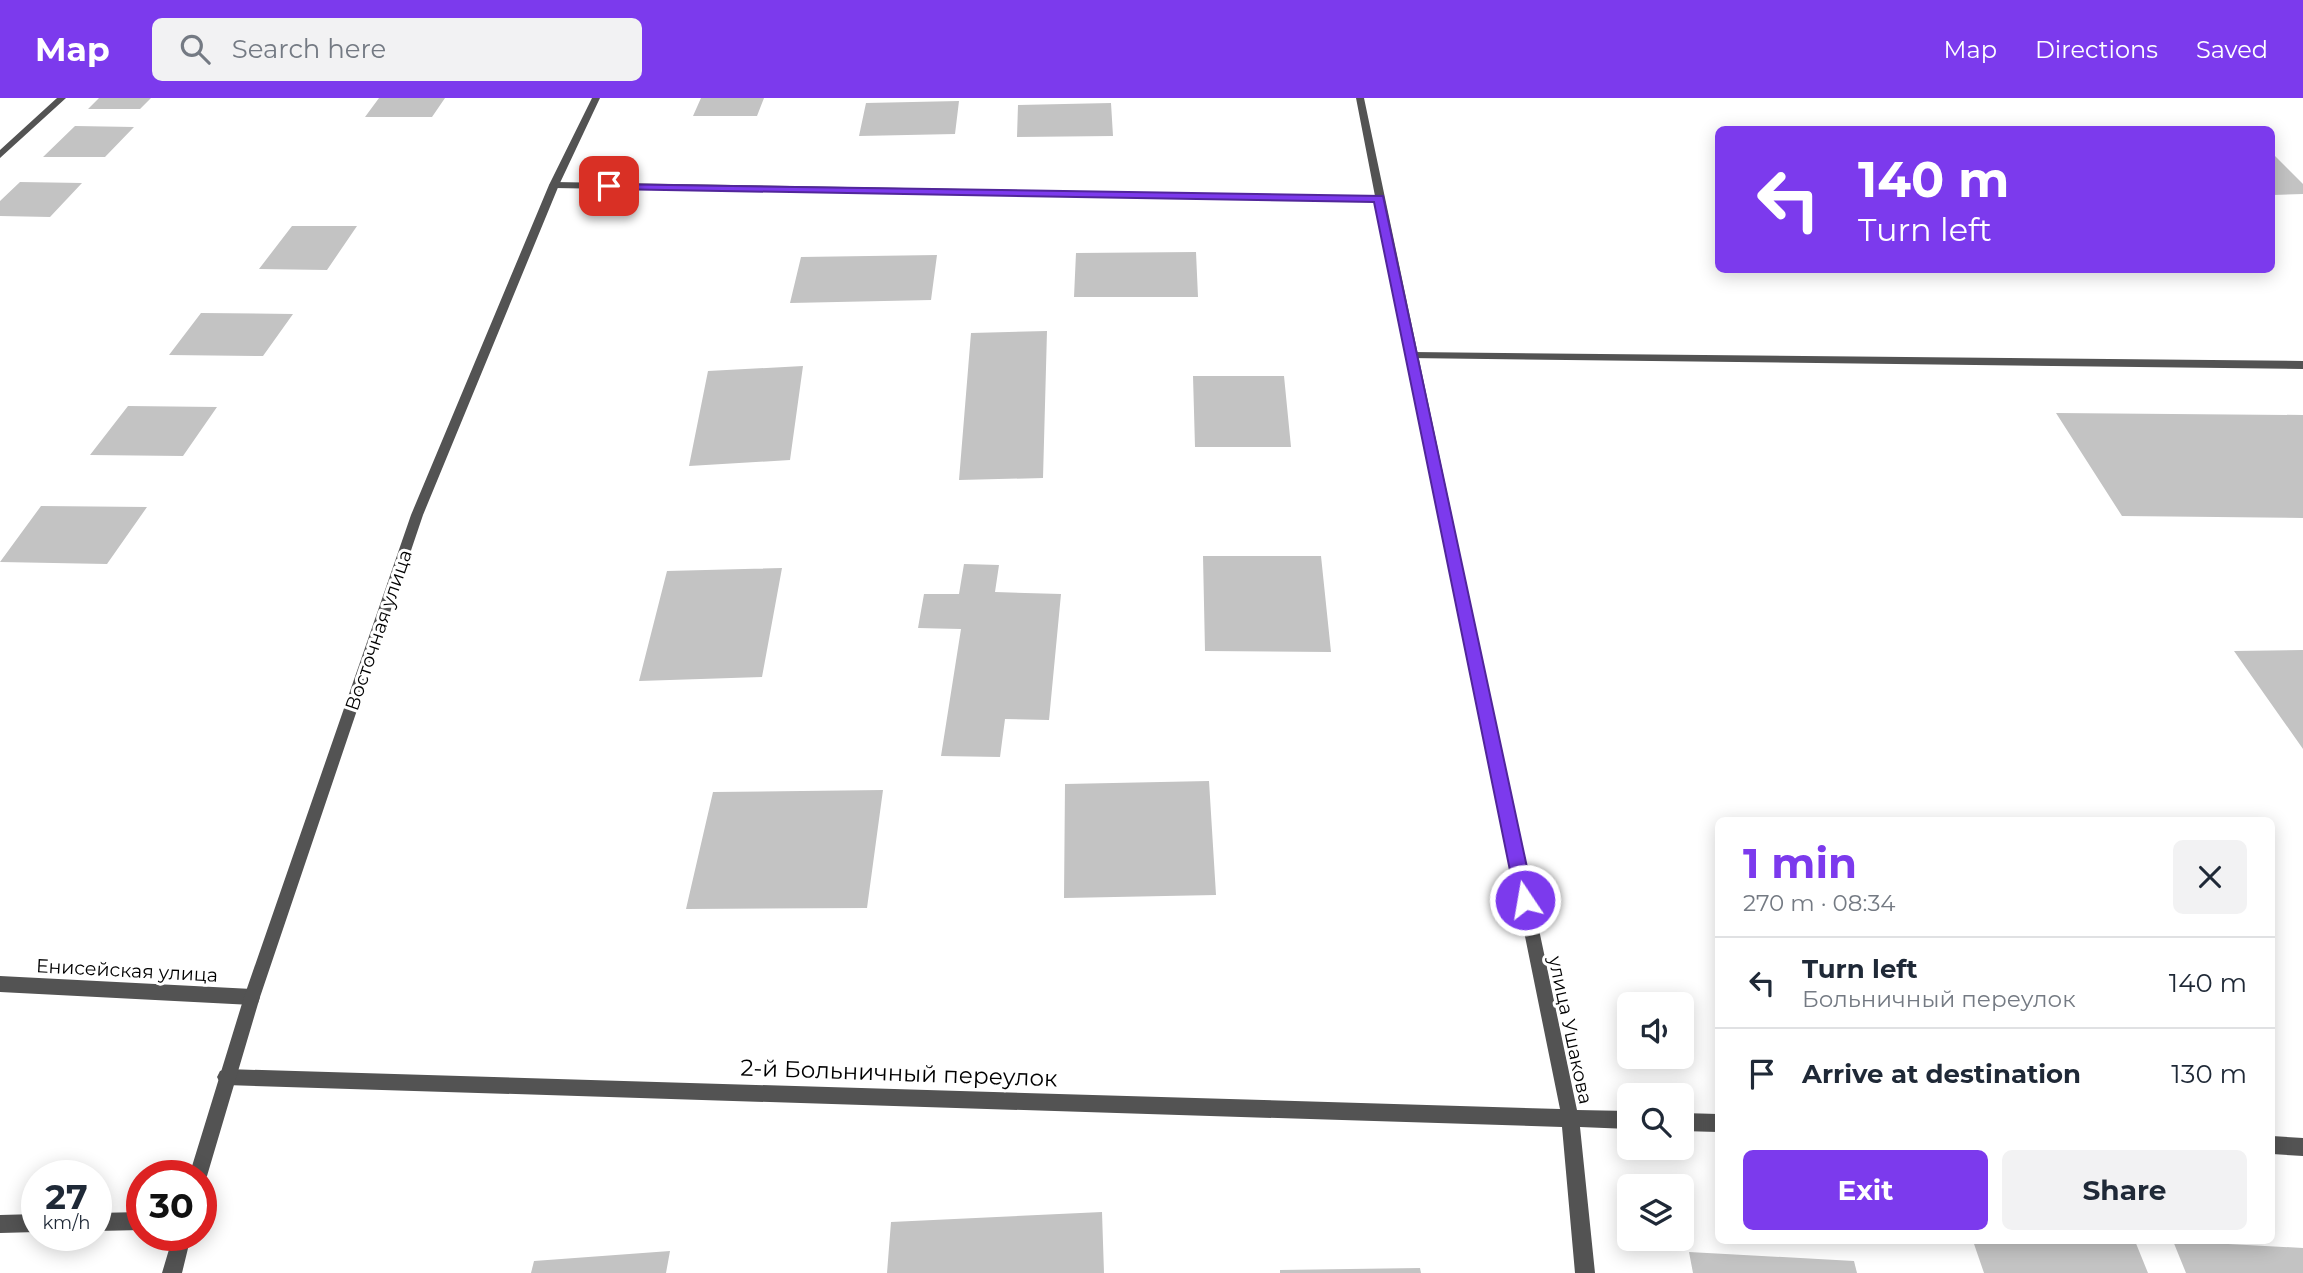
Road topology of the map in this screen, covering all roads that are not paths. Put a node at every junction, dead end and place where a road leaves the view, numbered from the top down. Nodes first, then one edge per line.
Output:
1 (62, 98) edge
2 (596, 98) edge
3 (1360, 98) edge
4 (0, 155) edge
5 (554, 185) junction
6 (1379, 199) junction
7 (1412, 356) junction
8 (2303, 365) edge
9 (0, 984) edge
10 (252, 997) junction
11 (226, 1077) junction
12 (1570, 1117) junction
13 (1617, 1119) edge
14 (1694, 1122) edge
15 (1715, 1123) edge
16 (2275, 1145) edge
17 (2303, 1147) edge
18 (203, 1160) edge
19 (21, 1223) edge
20 (0, 1224) edge
21 (178, 1251) edge
22 (172, 1273) edge
23 (1585, 1273) edge

1 - 4 street
2 - 5 street, Восточная улица
3 - 6 street, улица Ушакова
5 - 6 street
5 - 10 street, Восточная улица
6 - 7 street, улица Ушакова
7 - 8 street
7 - 12 street, улица Ушакова
9 - 10 street, Енисейская улица
10 - 11 street, Восточная улица
11 - 12 street, 2-й Больничный переулок
11 - 18 street, Восточная улица
12 - 13 street, 2-й Больничный переулок
12 - 23 street, улица Ушакова
14 - 15 street
16 - 17 street
19 - 20 street
21 - 22 street

